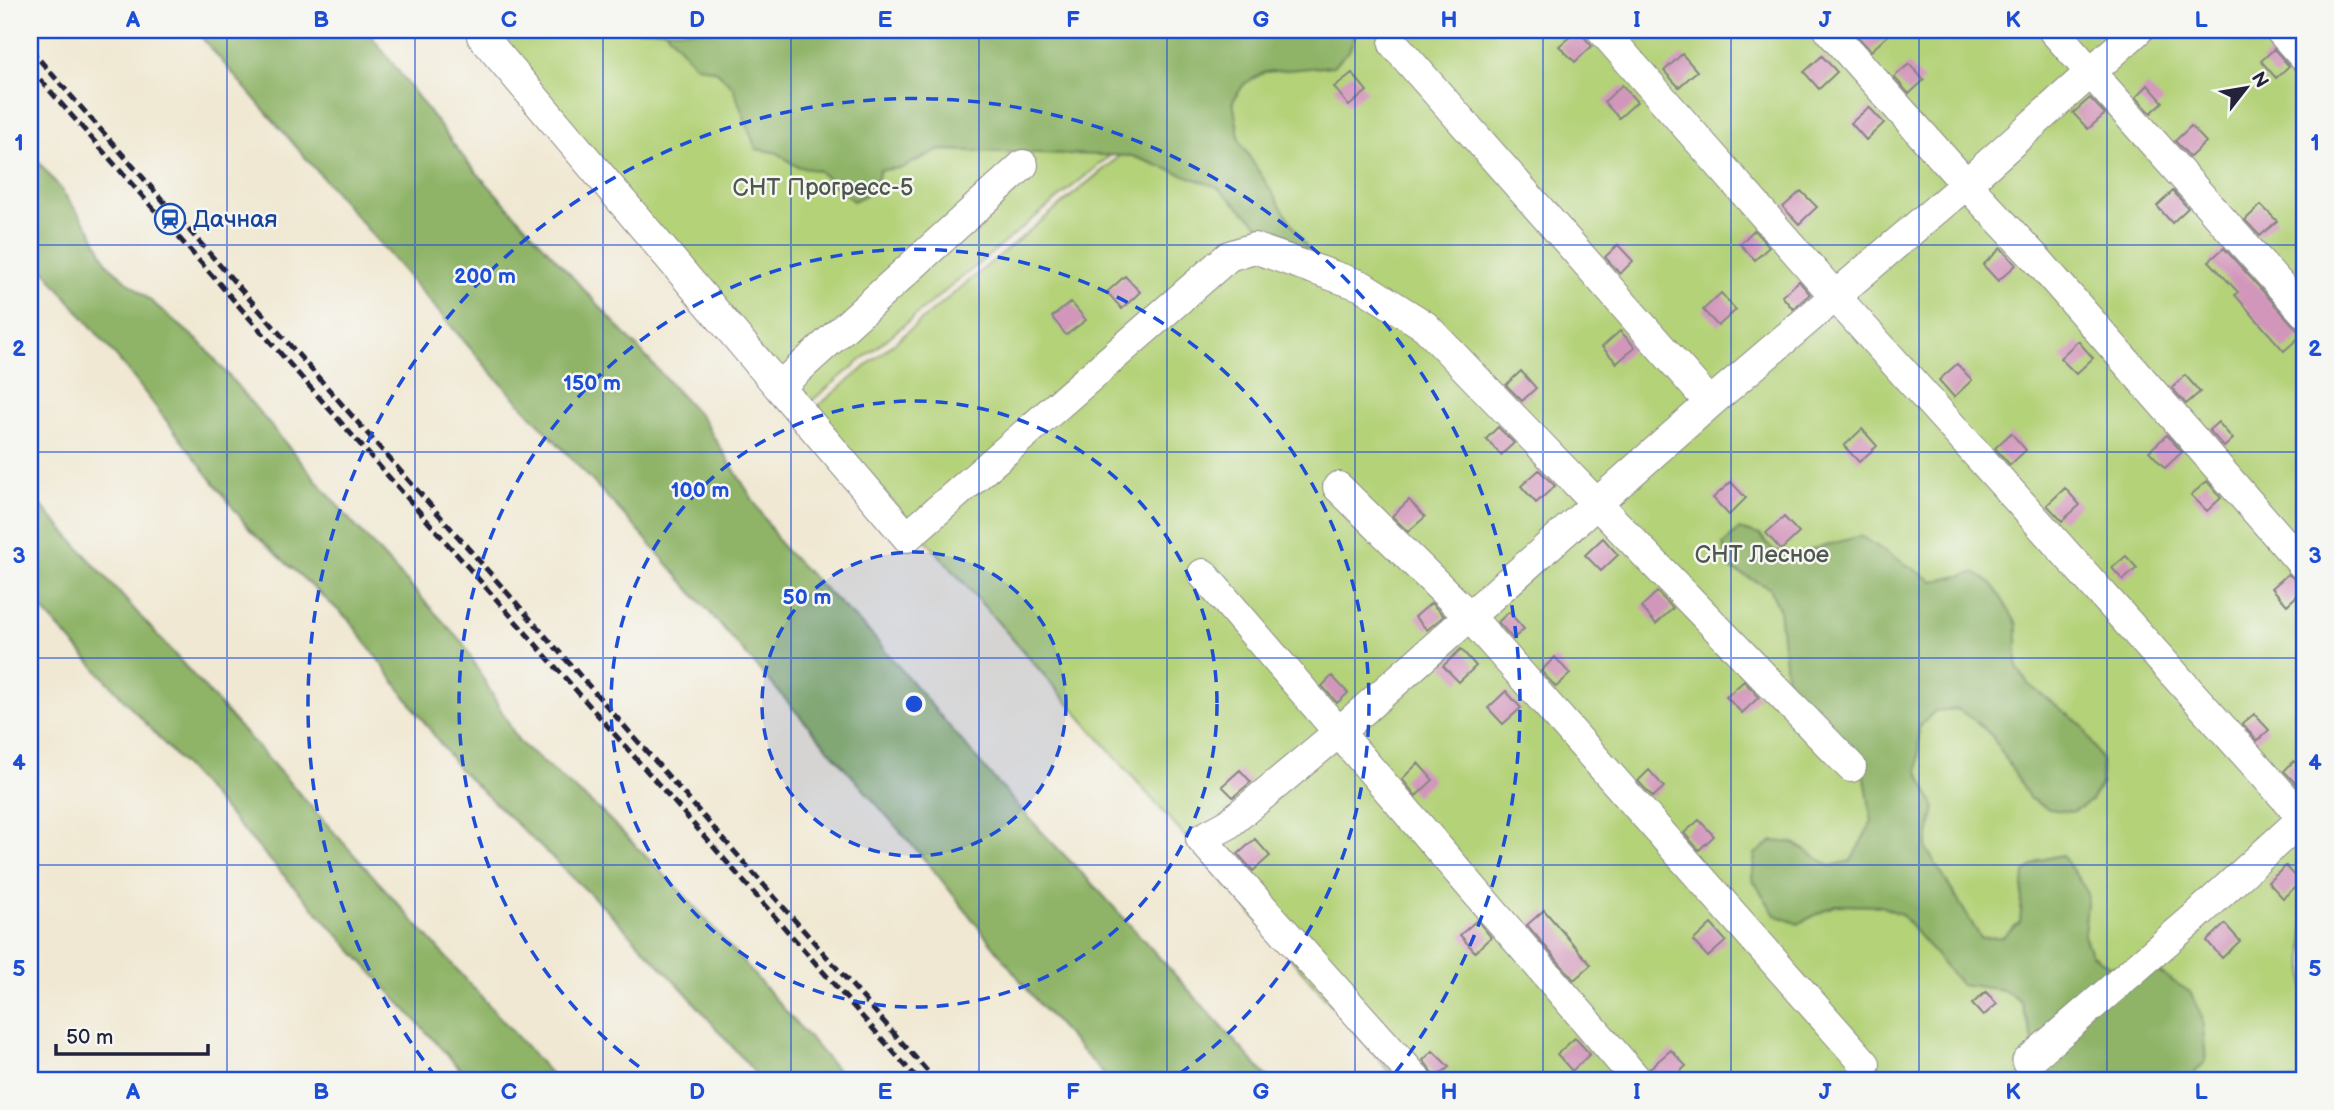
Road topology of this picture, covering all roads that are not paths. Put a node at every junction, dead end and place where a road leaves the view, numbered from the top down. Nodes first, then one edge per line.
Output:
1 (1602, 30) edge
2 (1829, 30) edge
3 (2053, 30) edge
4 (2138, 30) edge
5 (2280, 30) edge
6 (482, 36) dead end
7 (1394, 44) dead end
8 (2304, 57) edge
9 (2090, 72) junction
10 (1023, 165) dead end
11 (1966, 184) junction
12 (1835, 296) junction
13 (2304, 312) edge
14 (779, 387) junction
15 (1710, 403) junction
16 (1338, 487) dead end
17 (1597, 504) junction
18 (2304, 566) edge
19 (1203, 574) dead end
20 (1470, 617) junction
21 (1339, 732) junction
22 (1851, 767) dead end
23 (2304, 825) edge
24 (1865, 1064) dead end
25 (2031, 1071) edge
26 (1417, 1080) edge
27 (1637, 1080) edge

1 - 12 street
2 - 11 street
3 - 9 street
4 - 9 street
5 - 8 street
6 - 14 street
7 - 15 street
9 - 11 street
9 - 13 street
10 - 14 street
11 - 12 street
11 - 18 street
12 - 15 street
12 - 23 street
14 - 17 street
15 - 17 street
16 - 20 street
17 - 20 street
17 - 22 street
19 - 21 street
20 - 21 street
20 - 24 street
21 - 26 street
21 - 27 street
23 - 25 street

